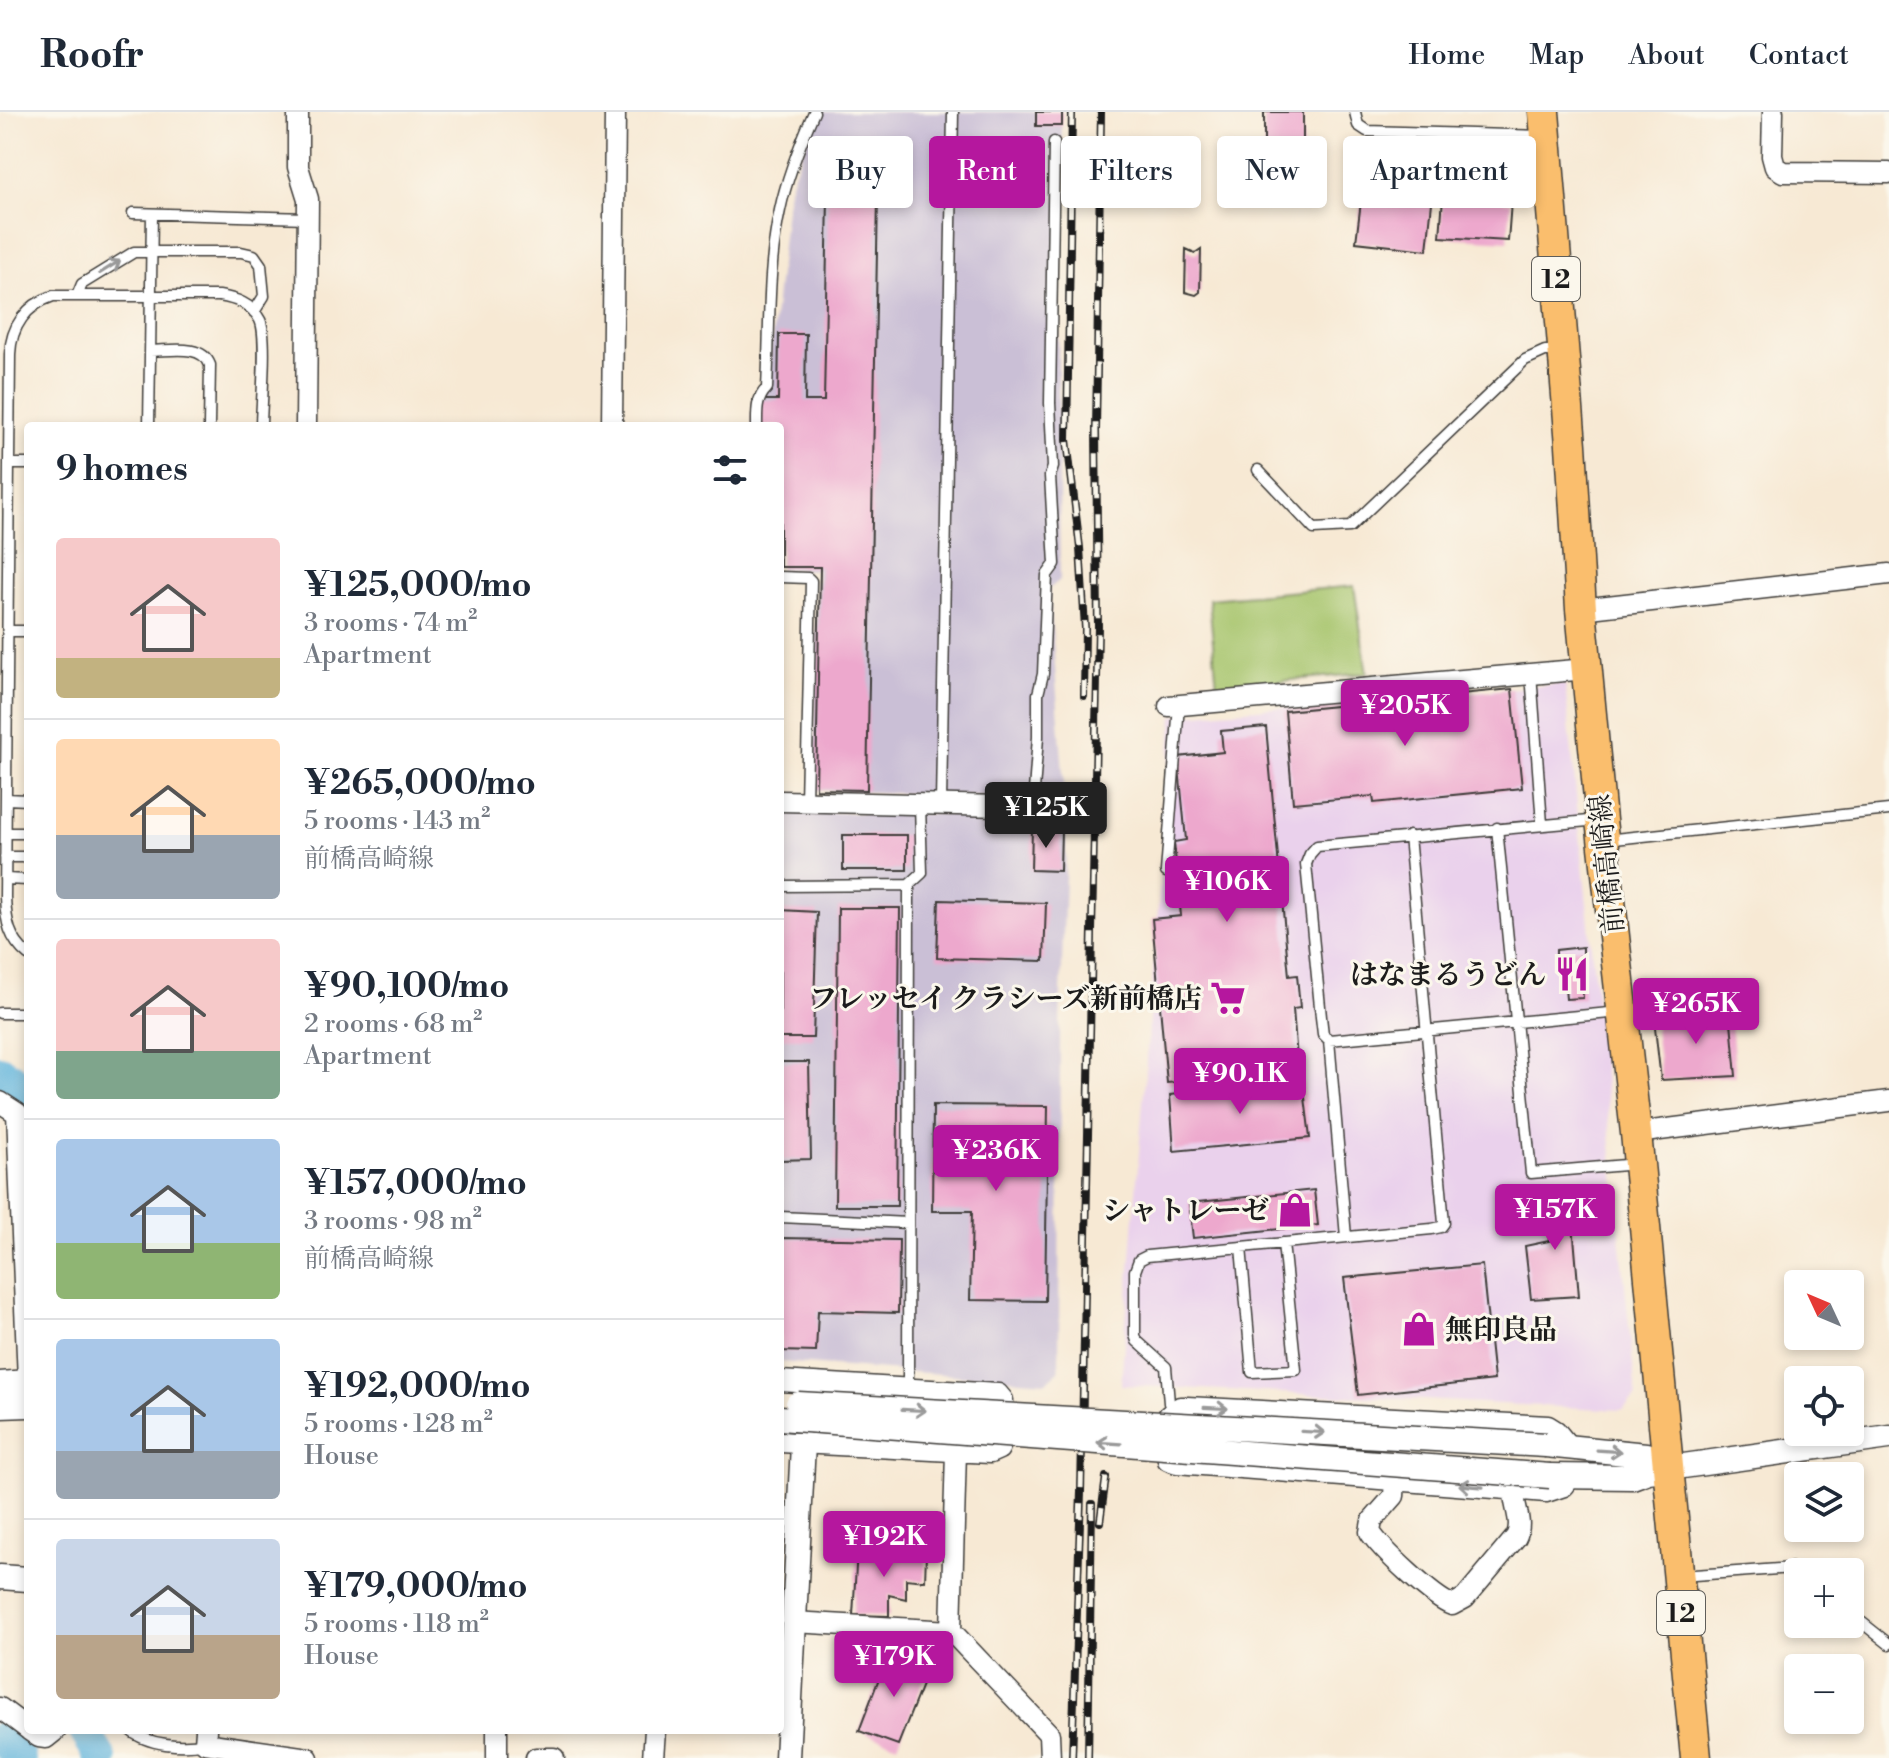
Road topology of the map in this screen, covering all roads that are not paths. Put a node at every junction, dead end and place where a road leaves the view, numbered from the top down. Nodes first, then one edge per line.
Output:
1 (298, 112) edge
2 (615, 112) edge
3 (814, 112) edge
4 (953, 112) edge
5 (1355, 112) edge
6 (1773, 112) edge
7 (1545, 124) edge
8 (1054, 142) dead end
9 (1889, 173) edge
10 (133, 213) dead end
11 (152, 214) junction
12 (307, 218) junction
13 (150, 251) junction
14 (77, 296) junction
15 (149, 297) junction
16 (254, 312) junction
17 (150, 351) junction
18 (1562, 351) junction
19 (149, 422) edge
20 (209, 422) edge
21 (261, 422) edge
22 (306, 422) edge
23 (612, 422) edge
24 (757, 422) edge
25 (9, 464) junction
26 (24, 464) edge
27 (1258, 470) dead end
28 (1889, 574) edge
29 (784, 577) edge
30 (1581, 609) junction
31 (8, 631) junction
32 (24, 631) edge
33 (1587, 669) junction
34 (1531, 673) junction
35 (1174, 706) joint
36 (6, 799) junction
37 (24, 800) edge
38 (784, 801) edge
39 (806, 801) junction
40 (931, 804) junction
41 (1001, 806) joint
42 (1889, 810) edge
43 (1542, 824) junction
44 (1497, 828) junction
45 (1602, 830) junction
46 (6, 833) junction
47 (24, 833) edge
48 (1409, 836) junction
49 (5, 857) junction
50 (24, 857) edge
51 (1166, 872) dead end
52 (5, 879) junction
53 (24, 880) edge
54 (909, 885) junction
55 (784, 886) edge
56 (24, 952) edge
57 (1622, 1012) junction
58 (0, 1013) edge
59 (24, 1013) edge
60 (1515, 1023) junction
61 (1427, 1031) junction
62 (1329, 1040) junction
63 (1889, 1101) edge
64 (0, 1102) edge
65 (1636, 1133) junction
66 (1639, 1164) junction
67 (784, 1217) edge
68 (908, 1223) junction
69 (1346, 1237) junction
70 (1283, 1243) junction
71 (1241, 1247) junction
72 (24, 1284) edge
73 (24, 1381) edge
74 (784, 1381) edge
75 (0, 1384) edge
76 (908, 1389) junction
77 (784, 1403) edge
78 (24, 1405) edge
79 (0, 1406) edge
80 (1174, 1411) junction
81 (784, 1418) edge
82 (1889, 1437) edge
83 (792, 1443) edge
84 (1558, 1447) junction
85 (956, 1451) junction
86 (1669, 1468) junction
87 (1561, 1476) junction
88 (1395, 1480) junction
89 (1514, 1490) junction
90 (1784, 1568) edge
91 (1677, 1576) junction
92 (0, 1577) edge
93 (24, 1579) edge
94 (787, 1622) edge
95 (1864, 1624) edge
96 (951, 1631) junction
97 (1889, 1644) edge
98 (0, 1708) edge
99 (24, 1725) edge
100 (136, 1734) edge
101 (497, 1734) edge
102 (655, 1734) edge
103 (205, 1737) edge
104 (308, 1758) edge
105 (497, 1758) edge
106 (536, 1758) edge
107 (554, 1758) edge
108 (653, 1758) edge
109 (787, 1758) edge
110 (1050, 1758) edge
111 (1696, 1758) edge

1 - 12 street
2 - 23 street
3 - 24 lane
4 - 40 lane
5 - 7 lane
6 - 9 street
7 - 18 main road, 前橋高崎線 / 12
8 - 41 lane
10 - 11 lane
11 - 12 lane
11 - 13 lane
12 - 22 street
14 -> 13 lane
13 - 15 lane
13 - 16 lane
14 - 15 lane
14 - 25 lane
15 - 16 lane
15 - 17 lane
16 - 21 lane
17 - 19 lane
17 - 20 lane
18 - 27 lane
18 - 30 main road, 前橋高崎線 / 12
25 - 26 lane
25 - 31 lane
28 - 30 street
29 - 39 lane
30 - 33 main road, 前橋高崎線 / 12
31 - 32 lane
31 - 36 lane
33 - 34 street
33 - 45 main road, 前橋高崎線 / 12
34 - 35 street
34 - 43 lane
35 - 51 lane
36 - 37 lane
36 - 46 lane
38 - 39 street
39 - 40 street
40 - 41 street
40 - 54 lane
42 - 45 lane
43 - 44 lane
43 - 45 lane
44 - 48 lane
44 - 60 lane
45 - 57 main road, 前橋高崎線 / 12
46 - 47 lane
46 - 49 lane
48 - 61 lane
48 - 62 lane
49 - 50 lane
49 - 52 lane
52 - 53 lane
52 - 56 lane
54 - 55 lane
54 - 68 lane
57 - 60 lane
57 - 65 main road, 前橋高崎線 / 12
58 - 59 lane
60 - 61 lane
60 - 66 lane
61 - 62 lane
61 - 69 lane
62 - 69 lane
63 - 65 street
64 - 72 street
65 - 66 main road, 前橋高崎線 / 12
66 - 86 main road, 前橋高崎線 / 12
67 - 68 lane
68 - 76 lane
69 - 70 lane
70 - 71 lane
70 - 71 lane
71 - 80 lane
73 - 75 street
74 - 76 street
76 - 85 street
77 -> 84 street, bridge
78 - 79 street
80 -> 84 street
80 - 88 street
87 -> 81 street, bridge
82 - 86 street
83 - 85 street
83 - 94 street
84 -> 86 street
85 - 96 street
86 - 87 street
86 - 91 main road, 前橋高崎線 / 12
87 - 89 street
89 -> 88 street
88 - 89 street
90 - 91 lane
91 - 111 main road, 前橋高崎線 / 12
92 - 93 street
94 - 96 street
94 - 109 street
95 - 97 lane
96 - 110 street
98 - 99 street
100 - 103 lane
101 - 105 street
102 - 108 street
103 - 104 street
106 - 107 street

